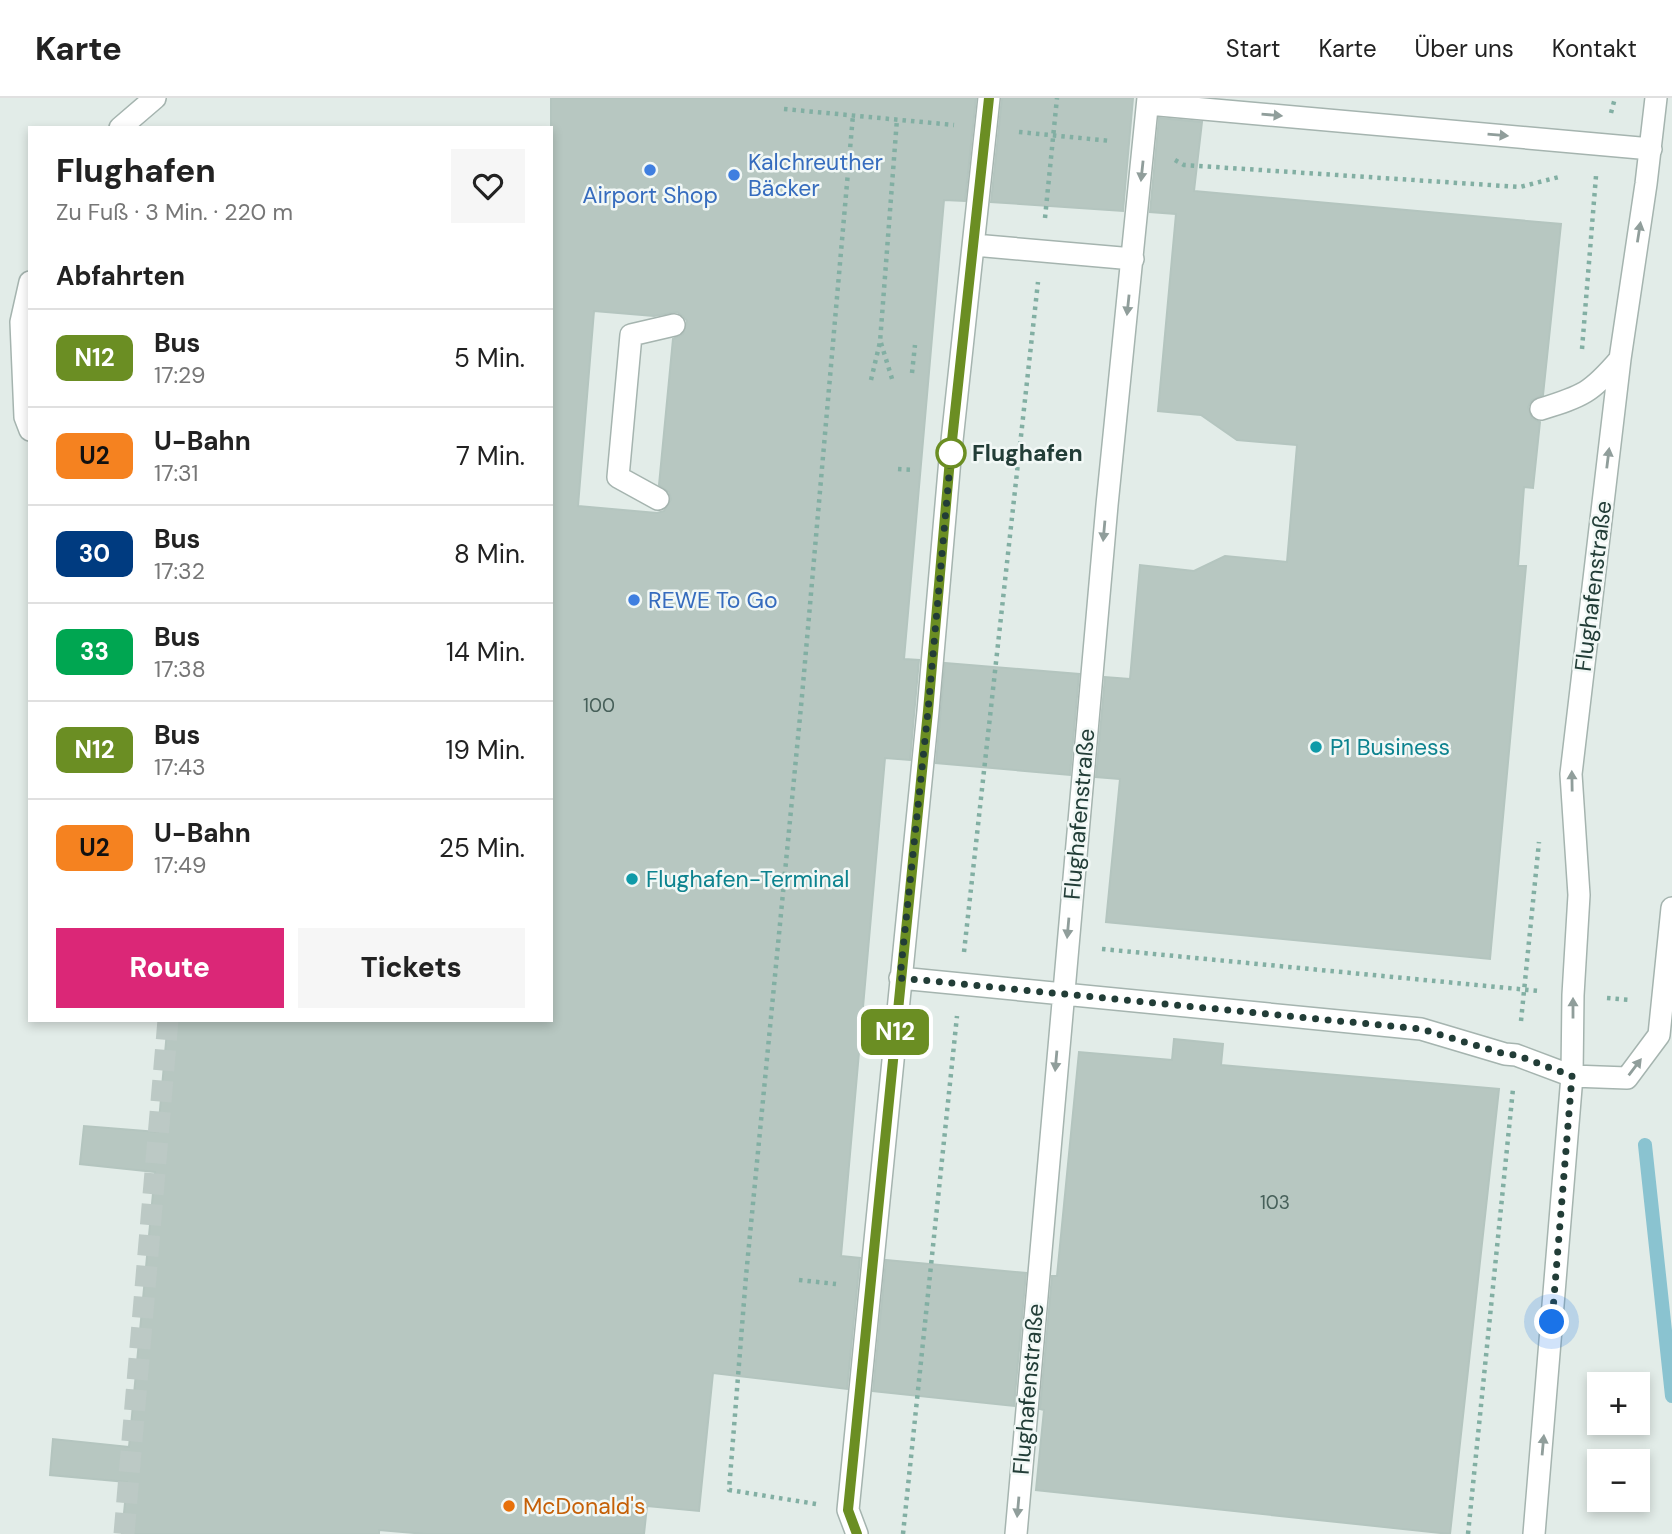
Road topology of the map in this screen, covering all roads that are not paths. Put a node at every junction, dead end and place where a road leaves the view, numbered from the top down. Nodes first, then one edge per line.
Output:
1 (155, 98) edge
2 (989, 98) edge
3 (1656, 98) edge
4 (1148, 101) edge
5 (1204, 104) edge
6 (122, 126) edge
7 (1651, 149) junction
8 (974, 245) junction
9 (1133, 259) junction
10 (28, 291) edge
11 (674, 325) dead end
12 (1620, 359) junction
13 (1541, 409) dead end
14 (28, 425) edge
15 (658, 499) dead end
16 (1672, 908) edge
17 (900, 978) junction
18 (1062, 993) junction
19 (1572, 1076) junction
20 (857, 1534) edge
21 (1016, 1534) edge
22 (1534, 1534) edge

1 - 6 street
2 - 8 street
3 - 7 street, Flughafenstraße
4 - 5 street
4 -> 9 street, Flughafenstraße
5 -> 7 street
12 -> 7 street, Flughafenstraße
8 - 9 street
8 - 17 street
9 -> 18 street, Flughafenstraße
10 - 14 street
11 - 15 street
12 - 13 street
19 -> 12 street, Flughafenstraße
19 -> 16 street
17 - 18 street
17 - 20 street
18 - 19 street
18 -> 21 street, Flughafenstraße
22 -> 19 street, Flughafenstraße

